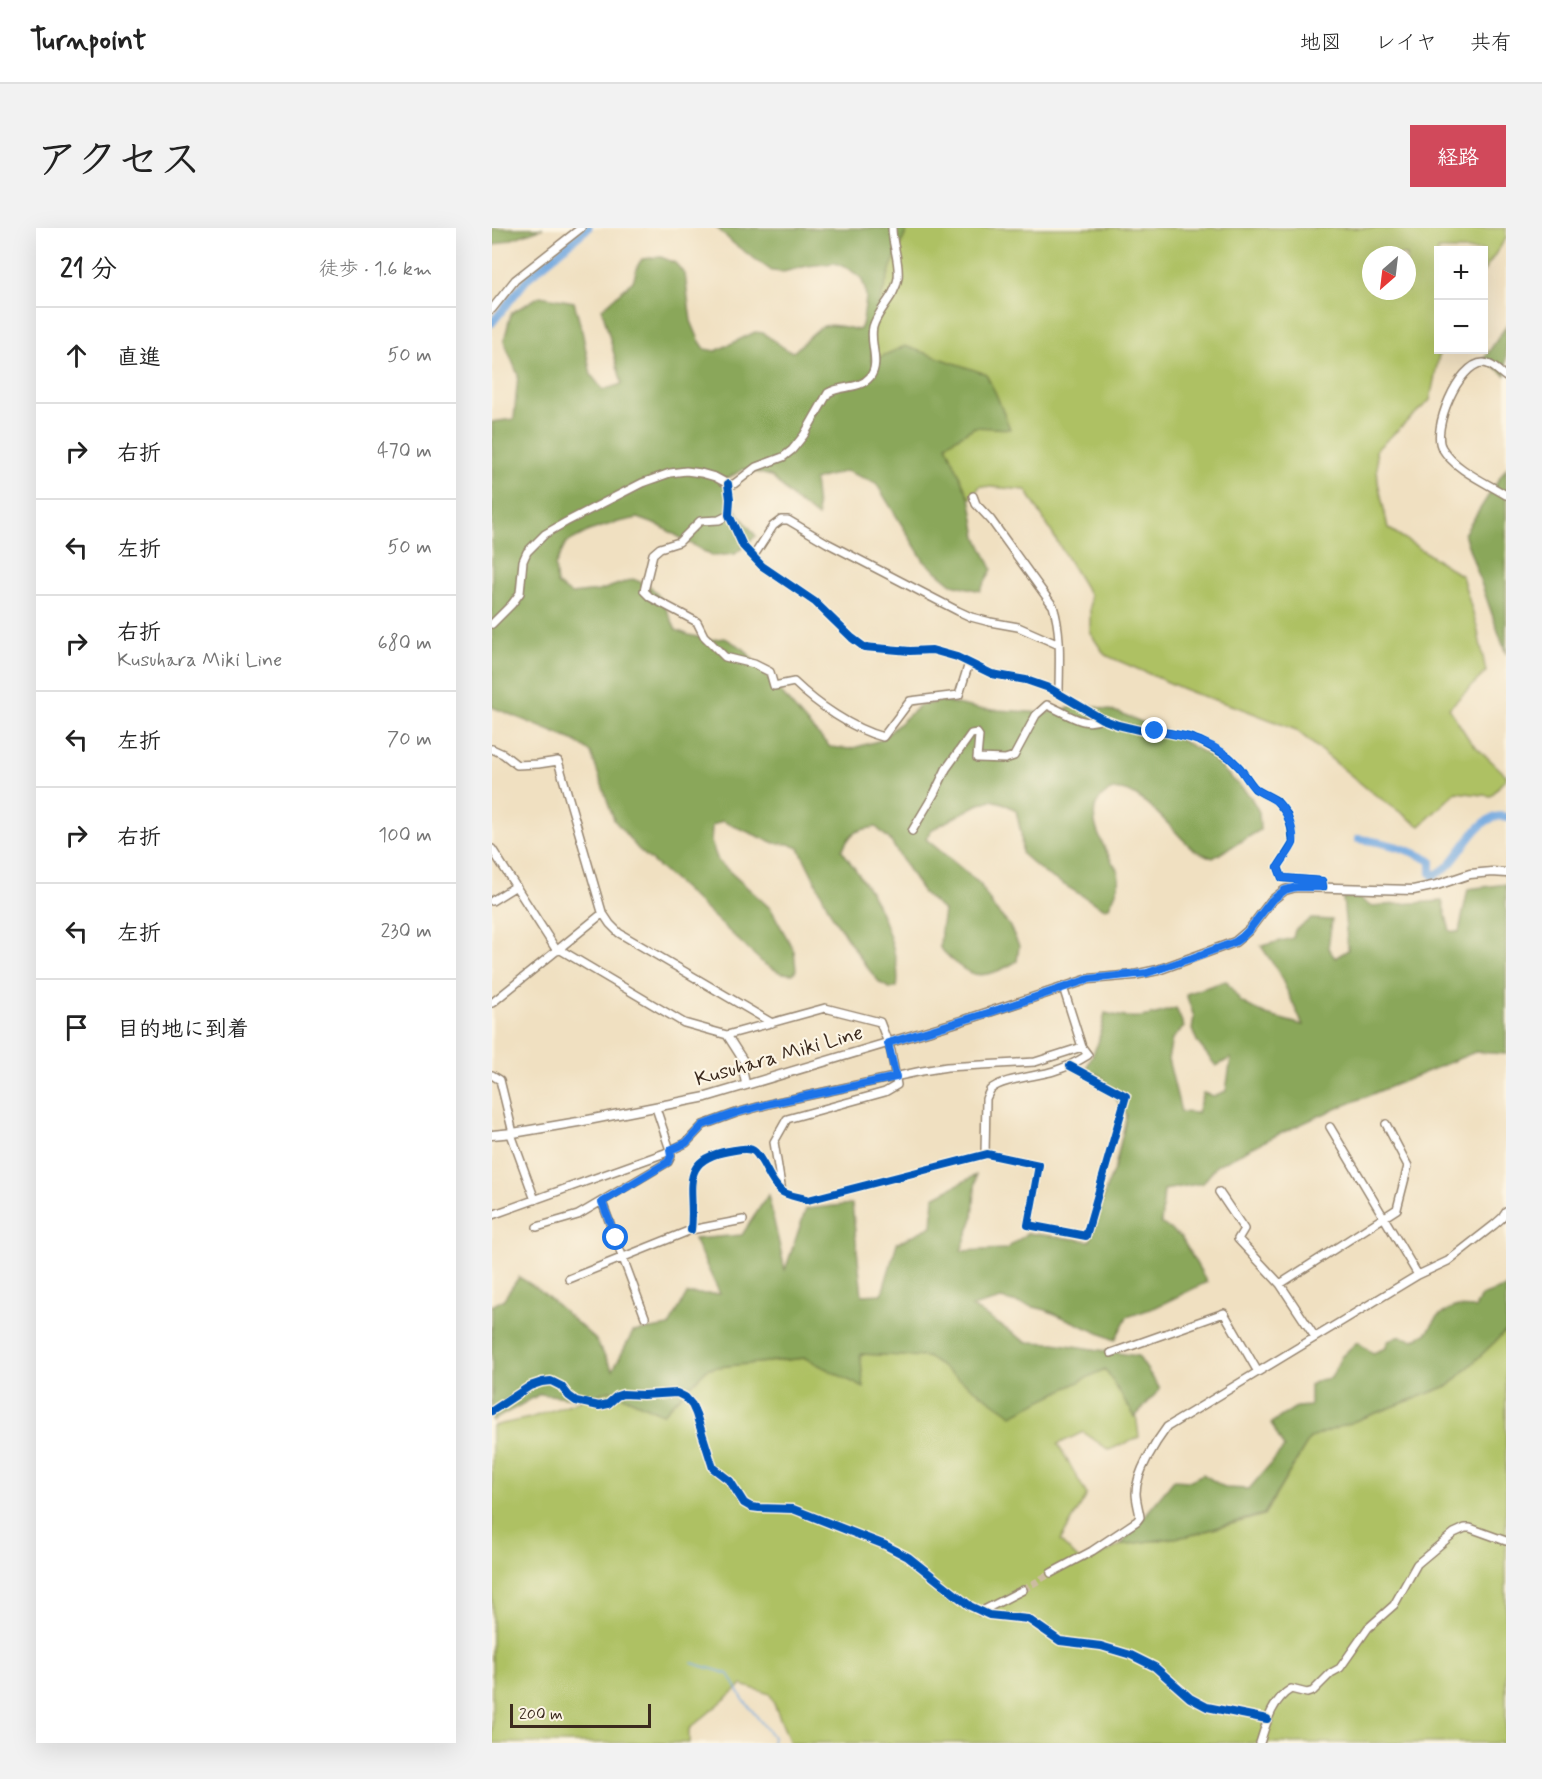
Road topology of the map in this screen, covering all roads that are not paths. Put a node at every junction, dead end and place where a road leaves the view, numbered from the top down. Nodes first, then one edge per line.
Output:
1 (581, 228) edge
2 (892, 228) edge
3 (492, 309) edge
4 (1506, 377) edge
5 (728, 484) junction
6 (1506, 495) edge
7 (972, 496) dead end
8 (729, 515) junction
9 (753, 557) junction
10 (492, 624) edge
11 (1059, 645) junction
12 (969, 663) junction
13 (1059, 693) junction
14 (1102, 719) junction
15 (492, 749) edge
16 (912, 831) dead end
17 (492, 849) edge
18 (1506, 873) edge
19 (516, 886) junction
20 (1323, 887) junction
21 (492, 901) edge
22 (603, 913) junction
23 (558, 950) junction
24 (1063, 987) junction
25 (492, 1003) edge
26 (772, 1023) junction
27 (727, 1035) junction
28 (888, 1043) junction
29 (1082, 1047) junction
30 (1070, 1066) junction
31 (492, 1074) edge
32 (896, 1077) junction
33 (746, 1085) junction
34 (656, 1108) junction
35 (1386, 1124) dead end
36 (1330, 1127) dead end
37 (512, 1134) junction
38 (492, 1135) edge
39 (670, 1150) junction
40 (985, 1154) junction
41 (782, 1192) junction
42 (1219, 1192) dead end
43 (535, 1200) junction
44 (602, 1202) junction
45 (1506, 1212) edge
46 (492, 1215) edge
47 (1384, 1217) junction
48 (743, 1220) dead end
49 (537, 1227) dead end
50 (691, 1230) junction
51 (623, 1257) junction
52 (1418, 1275) junction
53 (569, 1279) dead end
54 (1280, 1284) junction
55 (645, 1317) dead end
56 (1315, 1337) junction
57 (1111, 1353) dead end
58 (1258, 1372) junction
59 (492, 1411) edge
60 (1506, 1541) edge
61 (1051, 1573) tunnel mouth
62 (1023, 1590) tunnel mouth
63 (980, 1612) junction
64 (1267, 1719) junction
65 (1260, 1743) edge

1 - 3 street
2 - 5 street
4 - 6 street
5 - 8 street
5 - 10 street
7 - 11 street
8 - 9 street
8 - 12 street
9 - 11 street
9 - 12 street
11 - 13 street
12 - 13 street
13 - 14 street
14 - 16 street
14 - 20 street
15 - 22 street
17 - 19 street
18 - 20 main road, Kusuhara Miki Line
19 - 21 street
19 - 23 street
20 - 24 main road, Kusuhara Miki Line
22 - 23 street
22 - 26 street
23 - 25 street
23 - 27 street
24 - 28 main road, Kusuhara Miki Line
24 - 29 street
26 - 27 street
26 - 28 street
27 - 33 street
28 - 32 street
28 - 33 main road, Kusuhara Miki Line
29 - 30 street
29 - 32 street
30 - 40 street
30 - 40 street
31 - 37 street
32 - 39 street
32 - 41 street
33 - 34 main road, Kusuhara Miki Line
34 - 37 main road, Kusuhara Miki Line
34 - 39 street
35 - 47 street
36 - 47 street
37 - 38 main road, Kusuhara Miki Line
37 - 43 street
39 - 43 street
39 - 44 street
40 - 41 street
41 - 50 street
42 - 54 street
43 - 46 street
44 - 49 street
44 - 51 street
45 - 52 street
47 - 52 street
47 - 54 street
48 - 50 street
50 - 51 street
51 - 53 street
51 - 55 street
52 - 56 street
54 - 56 street
56 - 58 street
57 - 58 street
58 - 61 street
59 - 63 street
60 - 64 street
62 - 63 street
63 - 64 street
64 - 65 street

